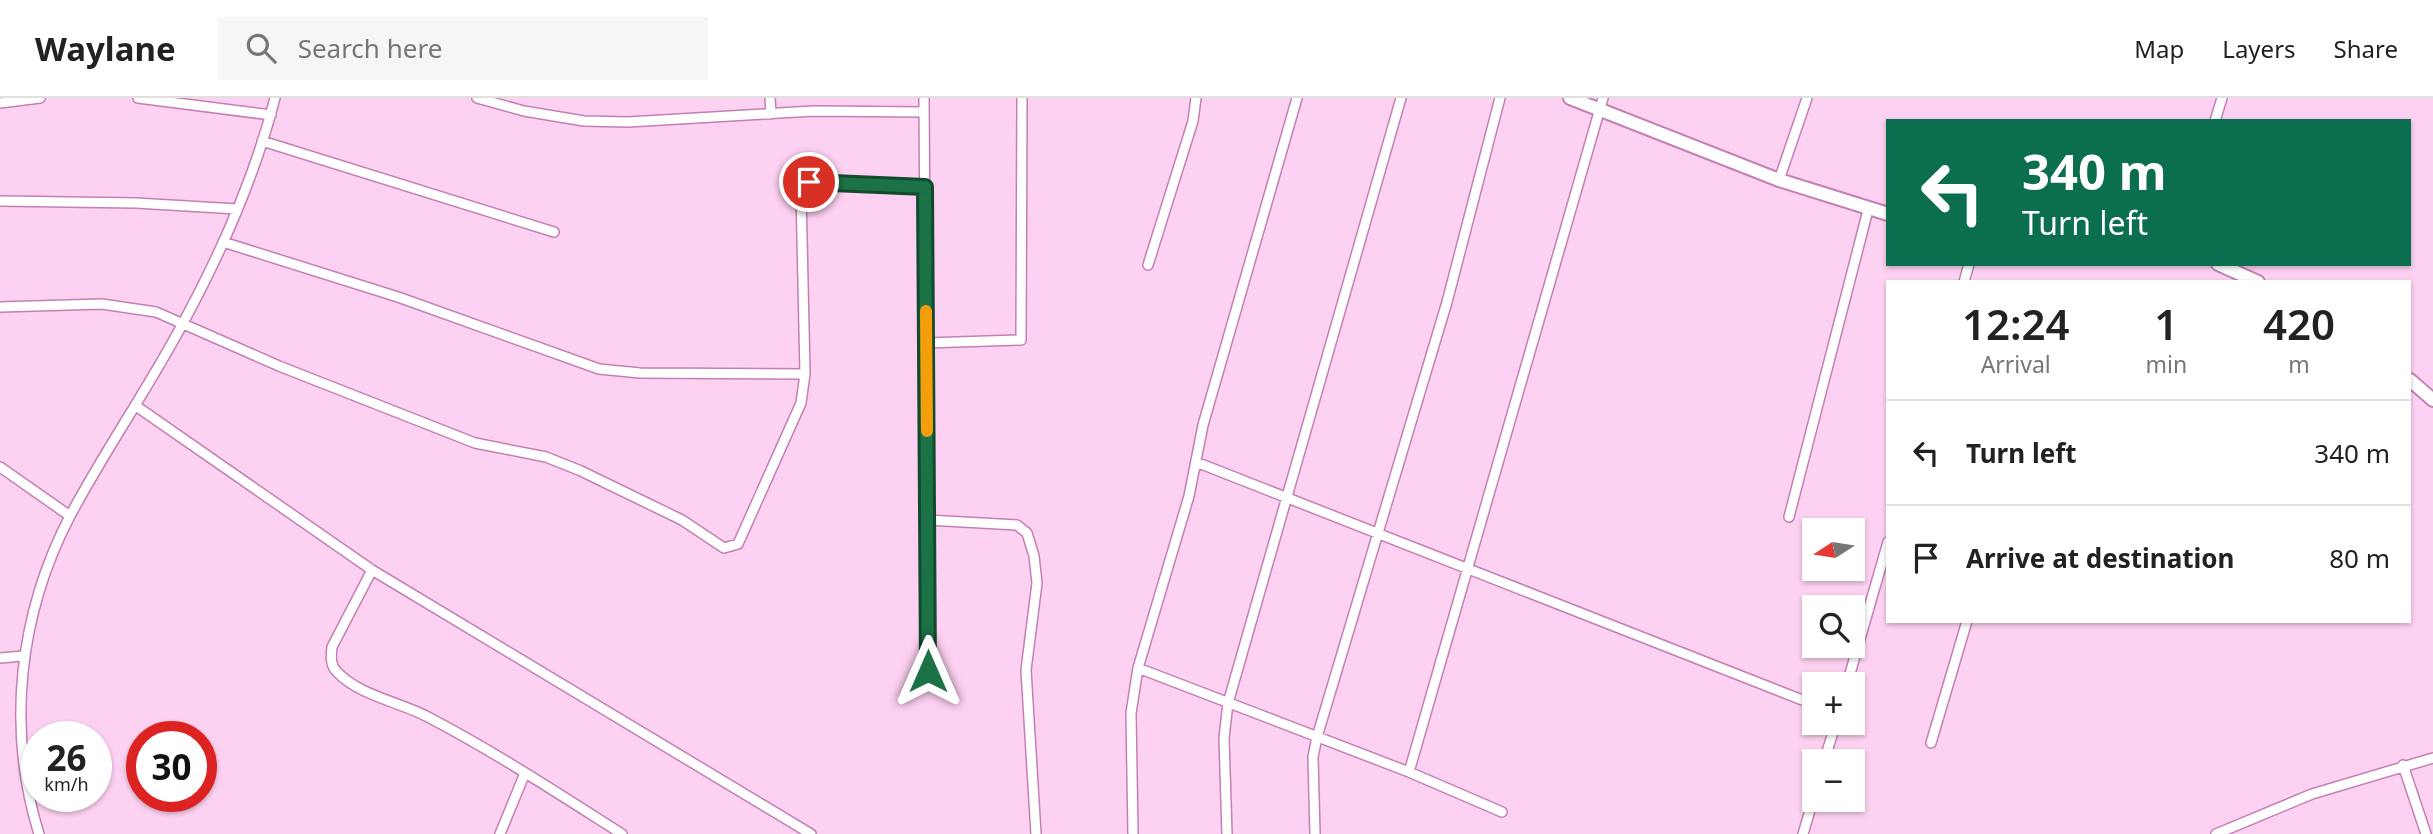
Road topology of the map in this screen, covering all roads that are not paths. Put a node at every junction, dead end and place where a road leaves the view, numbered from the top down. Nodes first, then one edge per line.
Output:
1 (40, 98) edge
2 (138, 98) edge
3 (275, 98) edge
4 (477, 98) edge
5 (770, 98) edge
6 (924, 98) edge
7 (1022, 98) edge
8 (1196, 98) edge
9 (1297, 98) edge
10 (1401, 98) edge
11 (1500, 98) edge
12 (1570, 98) edge
13 (1807, 98) edge
14 (2222, 98) edge
15 (0, 103) edge
16 (1601, 104) edge
17 (924, 112) junction
18 (771, 114) junction
19 (271, 115) junction
20 (2215, 119) edge
21 (262, 141) junction
22 (1779, 180) junction
23 (925, 187) junction
24 (0, 201) edge
25 (237, 209) junction
26 (1868, 210) junction
27 (1886, 214) edge
28 (554, 232) dead end
29 (223, 242) junction
30 (1148, 265) dead end
31 (2222, 266) edge
32 (2254, 280) edge
33 (0, 307) edge
34 (183, 323) junction
35 (926, 343) junction
36 (806, 374) junction
37 (2411, 381) edge
38 (2433, 400) edge
39 (136, 406) junction
40 (1196, 461) junction
41 (0, 467) edge
42 (1286, 497) junction
43 (70, 516) junction
44 (1789, 517) dead end
45 (927, 520) junction
46 (1378, 533) junction
47 (1886, 549) edge
48 (1468, 568) junction
49 (372, 569) junction
50 (1966, 623) edge
51 (23, 656) junction
52 (0, 658) edge
53 (1138, 667) junction
54 (928, 671) dead end
55 (1850, 672) edge
56 (1802, 700) edge
57 (1228, 704) junction
58 (1317, 737) junction
59 (1931, 743) dead end
60 (2433, 758) edge
61 (2403, 765) junction
62 (526, 772) junction
63 (1409, 772) junction
64 (1502, 812) dead end
65 (1809, 812) edge
66 (39, 834) edge
67 (500, 834) edge
68 (622, 834) edge
69 (811, 834) edge
70 (1036, 834) edge
71 (1133, 834) edge
72 (1227, 834) edge
73 (1315, 834) edge
74 (1803, 834) edge
75 (2216, 834) edge
76 (2426, 834) edge

1 - 15 street
2 - 19 street
3 - 19 street
4 - 18 street
5 - 18 street
6 - 17 street
7 - 35 street
8 - 30 street
9 - 40 street
10 - 42 street
11 - 46 street
12 - 16 street
13 - 22 street
14 - 20 street
16 - 22 street
16 - 48 street
17 - 18 street
17 - 23 street
19 - 21 street
21 - 25 street
21 - 28 street
22 - 26 street
23 - 35 street
23 - 36 street
24 - 25 street
25 - 29 street
26 - 27 street
26 - 44 street
29 - 34 street
29 - 36 street
31 - 32 street
33 - 34 street
34 - 36 street
34 - 39 street
35 - 45 street
37 - 38 street
39 - 43 street
39 - 49 street
40 - 42 street
40 - 53 street
41 - 43 street
42 - 46 street
42 - 57 street
43 - 51 street
45 - 54 street
45 - 70 street
46 - 48 street
46 - 58 street
47 - 55 street
48 - 56 street
48 - 63 street
49 - 62 street
49 - 69 street
50 - 59 street
51 - 52 street
51 - 66 street
53 - 57 street
53 - 71 street
57 - 58 street
57 - 72 street
58 - 63 street
58 - 73 street
60 - 61 street
61 - 75 street
61 - 76 street
62 - 67 street
62 - 68 street
63 - 64 street
65 - 74 street

